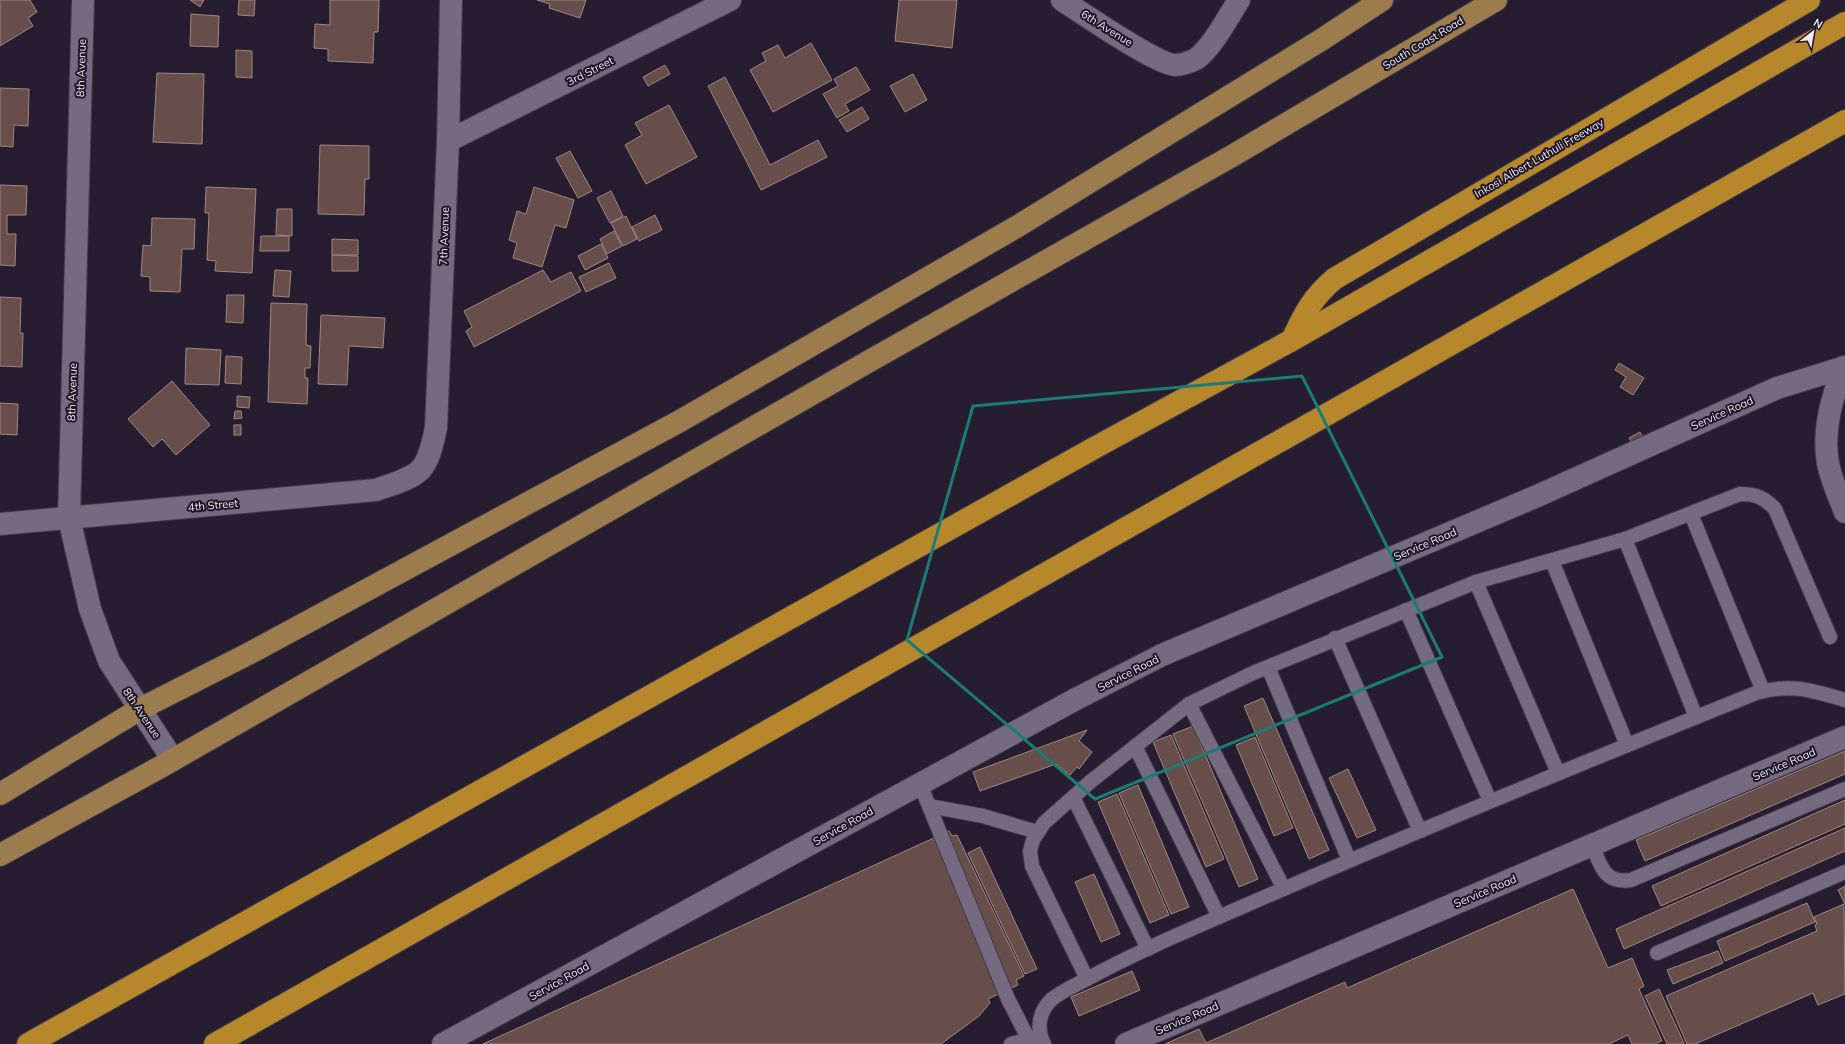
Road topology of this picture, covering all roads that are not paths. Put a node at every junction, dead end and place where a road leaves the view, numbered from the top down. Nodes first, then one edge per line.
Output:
1 (83, 0) edge
2 (451, 0) edge
3 (730, 0) edge
4 (1062, 0) edge
5 (1239, 0) edge
6 (1382, 0) edge
7 (1496, 0) edge
8 (1810, 0) edge
9 (1845, 22) edge
10 (1845, 121) edge
11 (448, 141) junction
12 (1292, 340) junction
13 (1845, 367) edge
14 (421, 469) joint
15 (1845, 512) edge
16 (1691, 514) junction
17 (69, 518) junction
18 (0, 524) edge
19 (1625, 539) junction
20 (1552, 561) junction
21 (1476, 582) junction
22 (1406, 610) junction
23 (1830, 637) dead end
24 (1335, 638) junction
25 (1268, 667) junction
26 (1763, 691) junction
27 (1845, 700) edge
28 (1189, 704) junction
29 (140, 709) junction
30 (1696, 717) junction
31 (1845, 737) edge
32 (1627, 745) junction
33 (1135, 746) junction
34 (173, 760) junction
35 (1558, 773) junction
36 (920, 784) junction
37 (1845, 789) edge
38 (0, 794) edge
39 (1073, 797) junction
40 (1490, 801) junction
41 (929, 806) junction
42 (1420, 831) junction
43 (1037, 832) junction
44 (1592, 845) junction
45 (0, 855) edge
46 (1349, 860) junction
47 (1845, 872) edge
48 (1284, 889) junction
49 (1219, 917) junction
50 (1148, 949) junction
51 (1657, 953) dead end
52 (1087, 979) junction
53 (1038, 1040) edge
54 (28, 1044) edge
55 (215, 1044) edge
56 (443, 1044) edge
57 (1011, 1044) edge
58 (1126, 1044) edge

1 - 17 street, 8th Avenue
2 - 11 street, 7th Avenue
3 - 11 street, 3rd Street
4 - 5 street, 6th Avenue
6 - 29 main road
7 - 34 main road, South Coast Road
8 - 12 highway, Inkosi Albert Luthuli Freeway
9 - 12 highway
10 - 55 highway
11 - 14 street, 7th Avenue
12 - 54 highway
13 - 15 street, Service Road
13 - 36 street, Service Road
14 - 17 street, 4th Street
16 - 19 lane
16 - 23 lane
16 - 26 lane
17 - 18 street, 4th Street
17 - 29 street, 8th Avenue
19 - 20 lane
19 - 30 lane
20 - 21 lane
20 - 32 lane
21 - 22 lane
21 - 35 lane
22 - 24 lane
22 - 40 lane
24 - 25 lane
24 - 42 lane
25 - 28 lane
25 - 46 lane
26 - 27 lane
26 - 30 lane
28 - 33 lane
28 - 48 lane
29 - 34 street, 8th Avenue
29 - 38 main road
30 - 32 lane
31 - 44 street, Service Road
32 - 35 lane
33 - 39 lane
33 - 49 lane
34 - 45 main road, South Coast Road
35 - 40 lane
36 - 41 lane
36 - 56 street, Service Road
37 - 44 lane
39 - 43 lane
39 - 50 lane
40 - 42 lane
41 - 43 lane
41 - 53 lane
42 - 46 lane
43 - 52 lane
44 - 58 street, Service Road
46 - 48 lane
47 - 51 lane
48 - 49 lane
49 - 50 lane
50 - 52 lane
52 - 53 lane
53 - 57 lane

